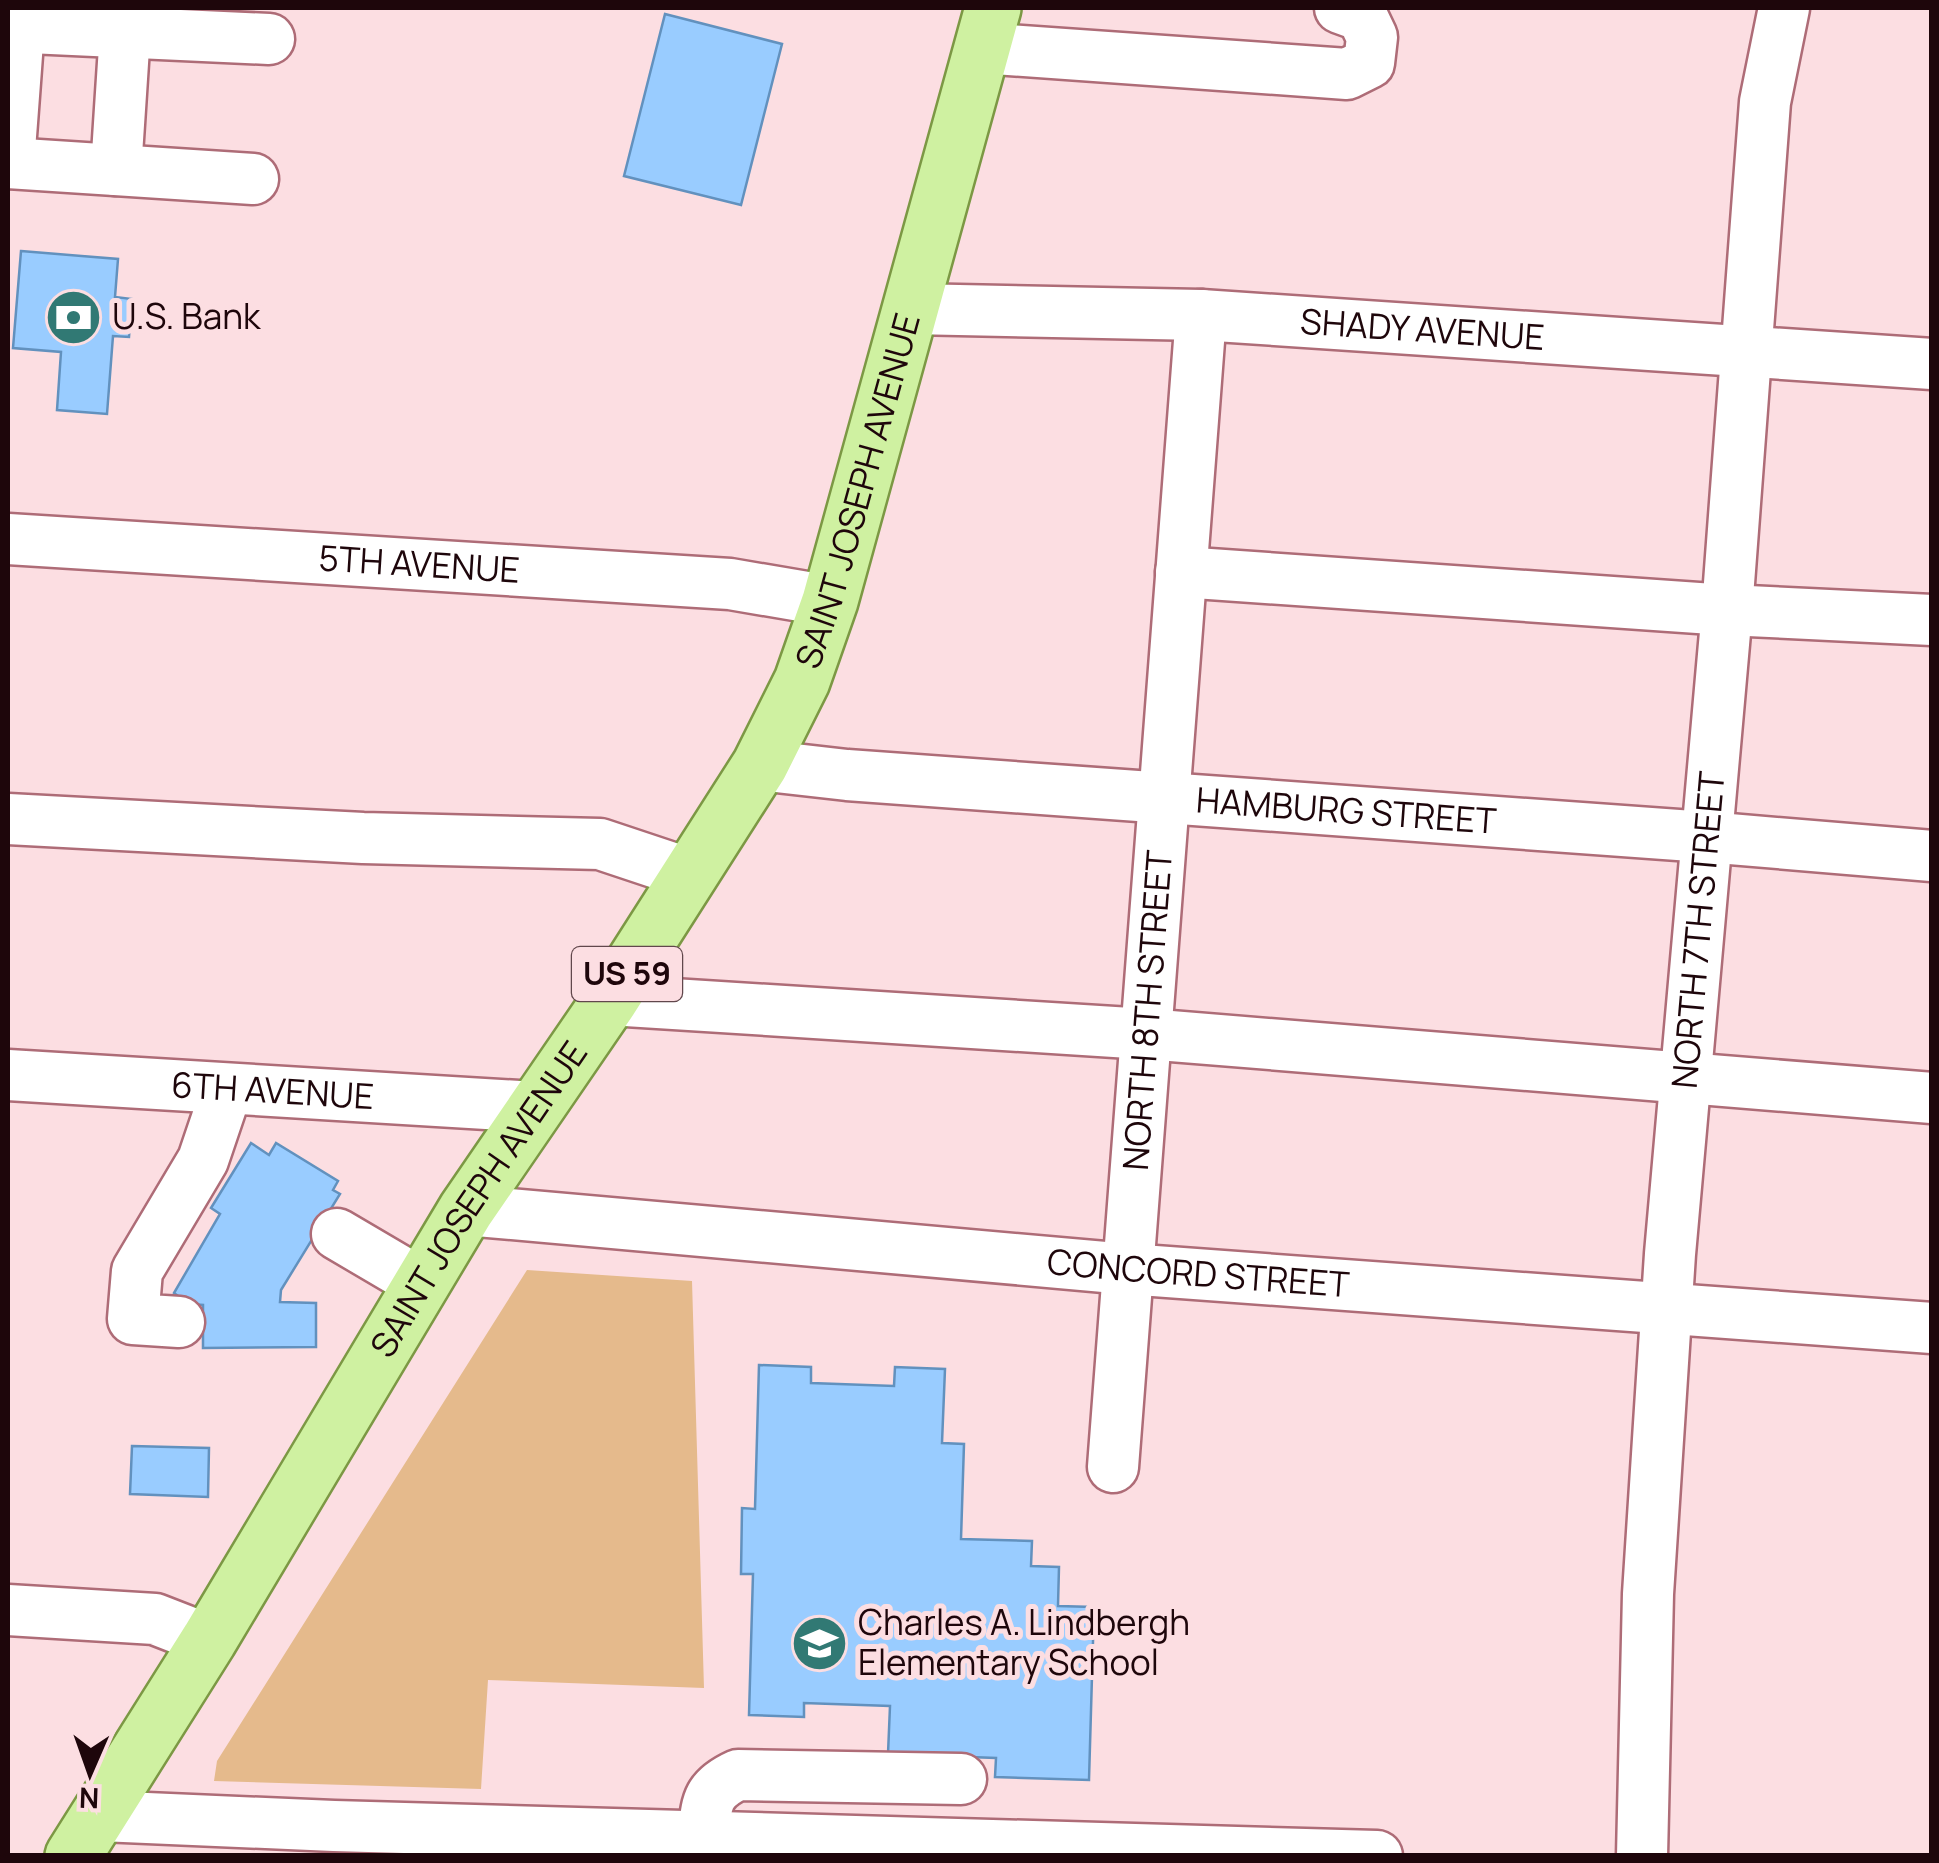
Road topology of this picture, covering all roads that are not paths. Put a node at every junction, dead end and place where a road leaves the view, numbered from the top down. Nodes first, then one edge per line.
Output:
1 (1340, 8) edge
2 (1784, 8) edge
3 (13, 28) edge
4 (987, 28) edge
5 (125, 32) junction
6 (270, 39) dead end
7 (8, 163) edge
8 (116, 170) junction
9 (253, 179) dead end
10 (912, 309) junction
11 (1201, 316) junction
12 (1746, 351) junction
13 (1932, 364) edge
14 (8, 539) edge
15 (1181, 572) junction
16 (830, 601) junction
17 (1727, 610) junction
18 (1932, 620) edge
19 (760, 765) junction
20 (1165, 796) junction
21 (8, 819) edge
22 (1706, 837) junction
23 (1932, 856) edge
24 (690, 874) junction
25 (610, 1000) junction
26 (1146, 1034) junction
27 (8, 1075) edge
28 (1685, 1077) junction
29 (226, 1089) junction
30 (1932, 1098) edge
31 (536, 1107) junction
32 (466, 1210) junction
33 (337, 1234) dead end
34 (1127, 1270) junction
35 (422, 1284) junction
36 (1666, 1311) junction
37 (179, 1322) dead end
38 (1932, 1328) edge
39 (1113, 1467) dead end
40 (8, 1610) edge
41 (209, 1640) junction
42 (961, 1780) dead end
43 (703, 1837) junction
44 (334, 1841) edge
45 (83, 1844) edge
46 (594, 1844) edge
47 (848, 1848) edge
48 (1104, 1851) edge
49 (1366, 1855) edge
50 (1377, 1856) edge
51 (1642, 1856) edge

1 - 4 street
2 - 12 street, NORTH 7TH STREET
3 - 5 street
3 - 7 street
4 - 10 main road, SAINT JOSEPH AVENUE / US 59
5 - 6 street
5 - 8 street
7 - 8 street
8 - 9 street
10 - 11 street, SHADY AVENUE
10 - 16 main road, SAINT JOSEPH AVENUE / US 59
11 - 12 street, SHADY AVENUE
11 - 15 street, NORTH 8TH STREET
12 - 13 street, SHADY AVENUE
12 - 17 street, NORTH 7TH STREET
14 - 16 street, 5TH AVENUE
15 - 17 street
15 - 20 street, NORTH 8TH STREET
16 - 19 main road, SAINT JOSEPH AVENUE / US 59
17 - 18 street
17 - 22 street, NORTH 7TH STREET
19 - 20 street, HAMBURG STREET
19 - 24 main road, SAINT JOSEPH AVENUE / US 59
20 - 22 street, HAMBURG STREET
20 - 26 street, NORTH 8TH STREET
21 - 24 street
22 - 23 street, HAMBURG STREET
22 - 28 street, NORTH 7TH STREET
24 - 25 main road, SAINT JOSEPH AVENUE / US 59
25 - 26 street
25 - 31 main road, SAINT JOSEPH AVENUE / US 59
26 - 28 street
26 - 34 street, NORTH 8TH STREET
27 - 29 street, 6TH AVENUE
28 - 30 street
28 - 36 street, NORTH 7TH STREET
29 - 31 street, 6TH AVENUE
29 - 37 street
31 - 32 main road, SAINT JOSEPH AVENUE / US 59
32 - 34 street, CONCORD STREET
32 - 35 main road, SAINT JOSEPH AVENUE / US 59
33 - 35 street
34 - 36 street, CONCORD STREET
34 - 39 street, NORTH 8TH STREET
35 - 41 main road, SAINT JOSEPH AVENUE / US 59
36 - 38 street, CONCORD STREET
36 - 51 street, NORTH 7TH STREET
40 - 41 street
41 - 45 main road, SAINT JOSEPH AVENUE / US 59
42 - 43 street
43 - 46 street
43 - 47 street
44 - 45 street
44 - 46 street
47 - 48 street
48 - 49 street
49 - 50 street

